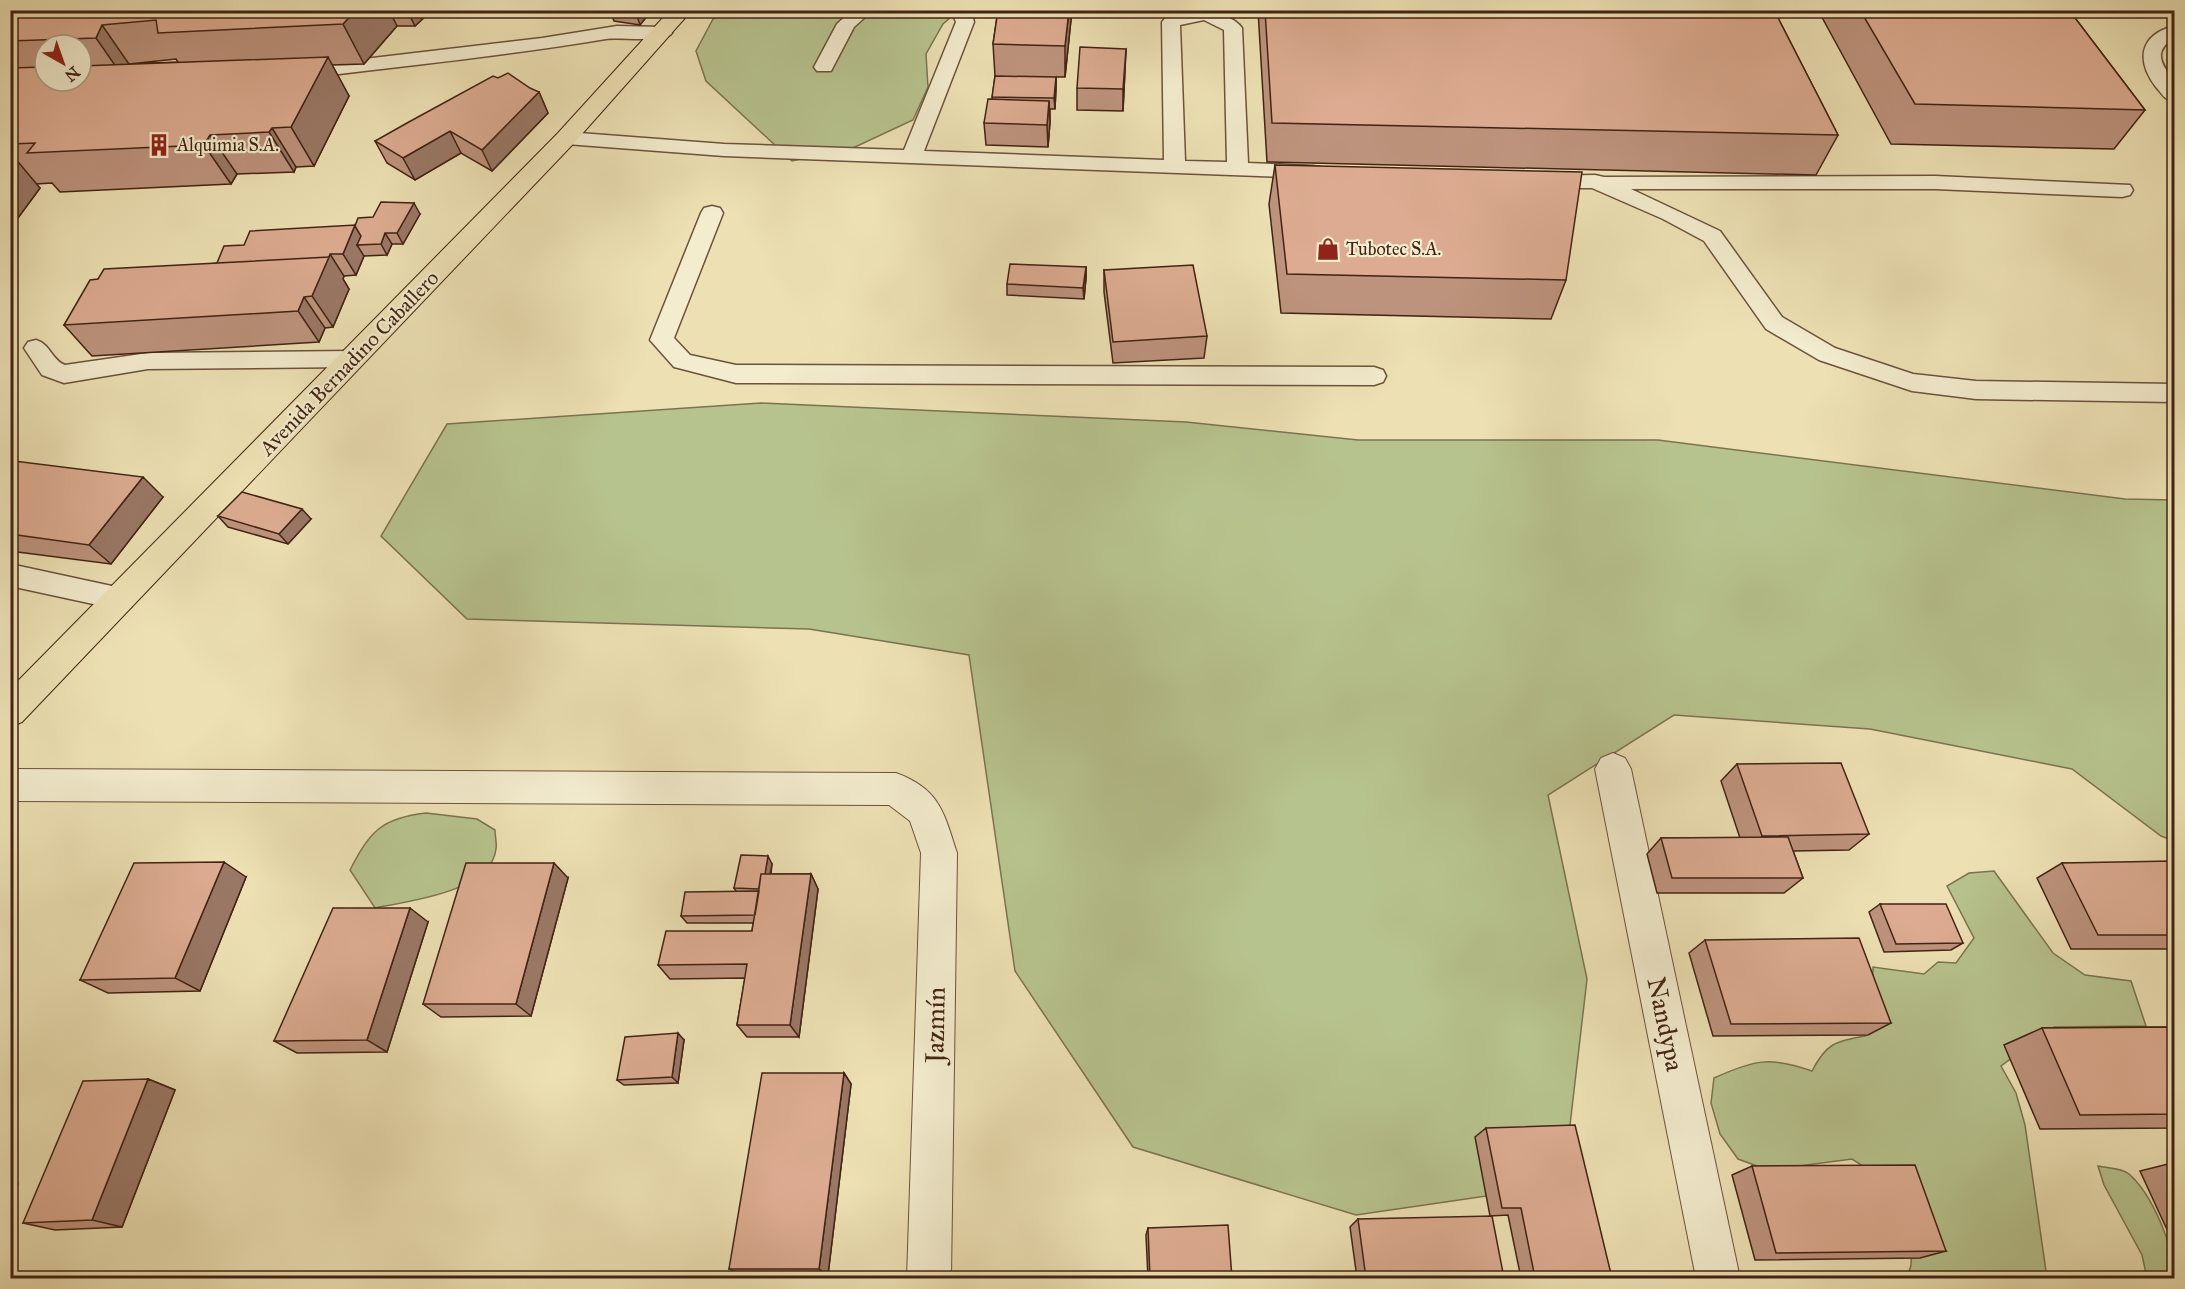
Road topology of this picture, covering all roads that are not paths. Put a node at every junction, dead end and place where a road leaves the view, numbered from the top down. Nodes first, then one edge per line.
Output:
1 (682, 10) edge
2 (864, 10) edge
3 (960, 10) edge
4 (2175, 32) edge
5 (663, 33) junction
6 (824, 68) dead end
7 (274, 74) edge
8 (2175, 96) edge
9 (567, 138) junction
10 (911, 158) junction
11 (1175, 166) junction
12 (1238, 168) junction
13 (1332, 172) edge
14 (1520, 181) edge
15 (1595, 182) junction
16 (2122, 190) dead end
17 (712, 213) dead end
18 (36, 348) dead end
19 (353, 359) junction
20 (1374, 376) dead end
21 (2175, 393) edge
22 (10, 574) edge
23 (121, 599) junction
24 (10, 712) edge
25 (1613, 769) dead end
26 (10, 784) edge
27 (929, 1278) edge
28 (1718, 1278) edge

1 - 5 main road, Avenida Bernadino Caballero
2 - 6 lane
3 - 10 lane
4 - 8 lane
5 - 7 lane
5 - 9 main road, Avenida Bernadino Caballero
9 - 10 lane
9 - 19 main road, Avenida Bernadino Caballero
10 - 11 lane
11 - 12 lane
11 - 12 lane
12 - 13 lane
14 - 15 lane
15 - 16 lane
15 - 21 lane
17 - 20 lane
18 - 19 lane
19 - 23 main road, Avenida Bernadino Caballero
22 - 23 lane
23 - 24 main road, Avenida Bernadino Caballero
25 - 28 street, Nandypa
26 - 27 street, Jazmín

